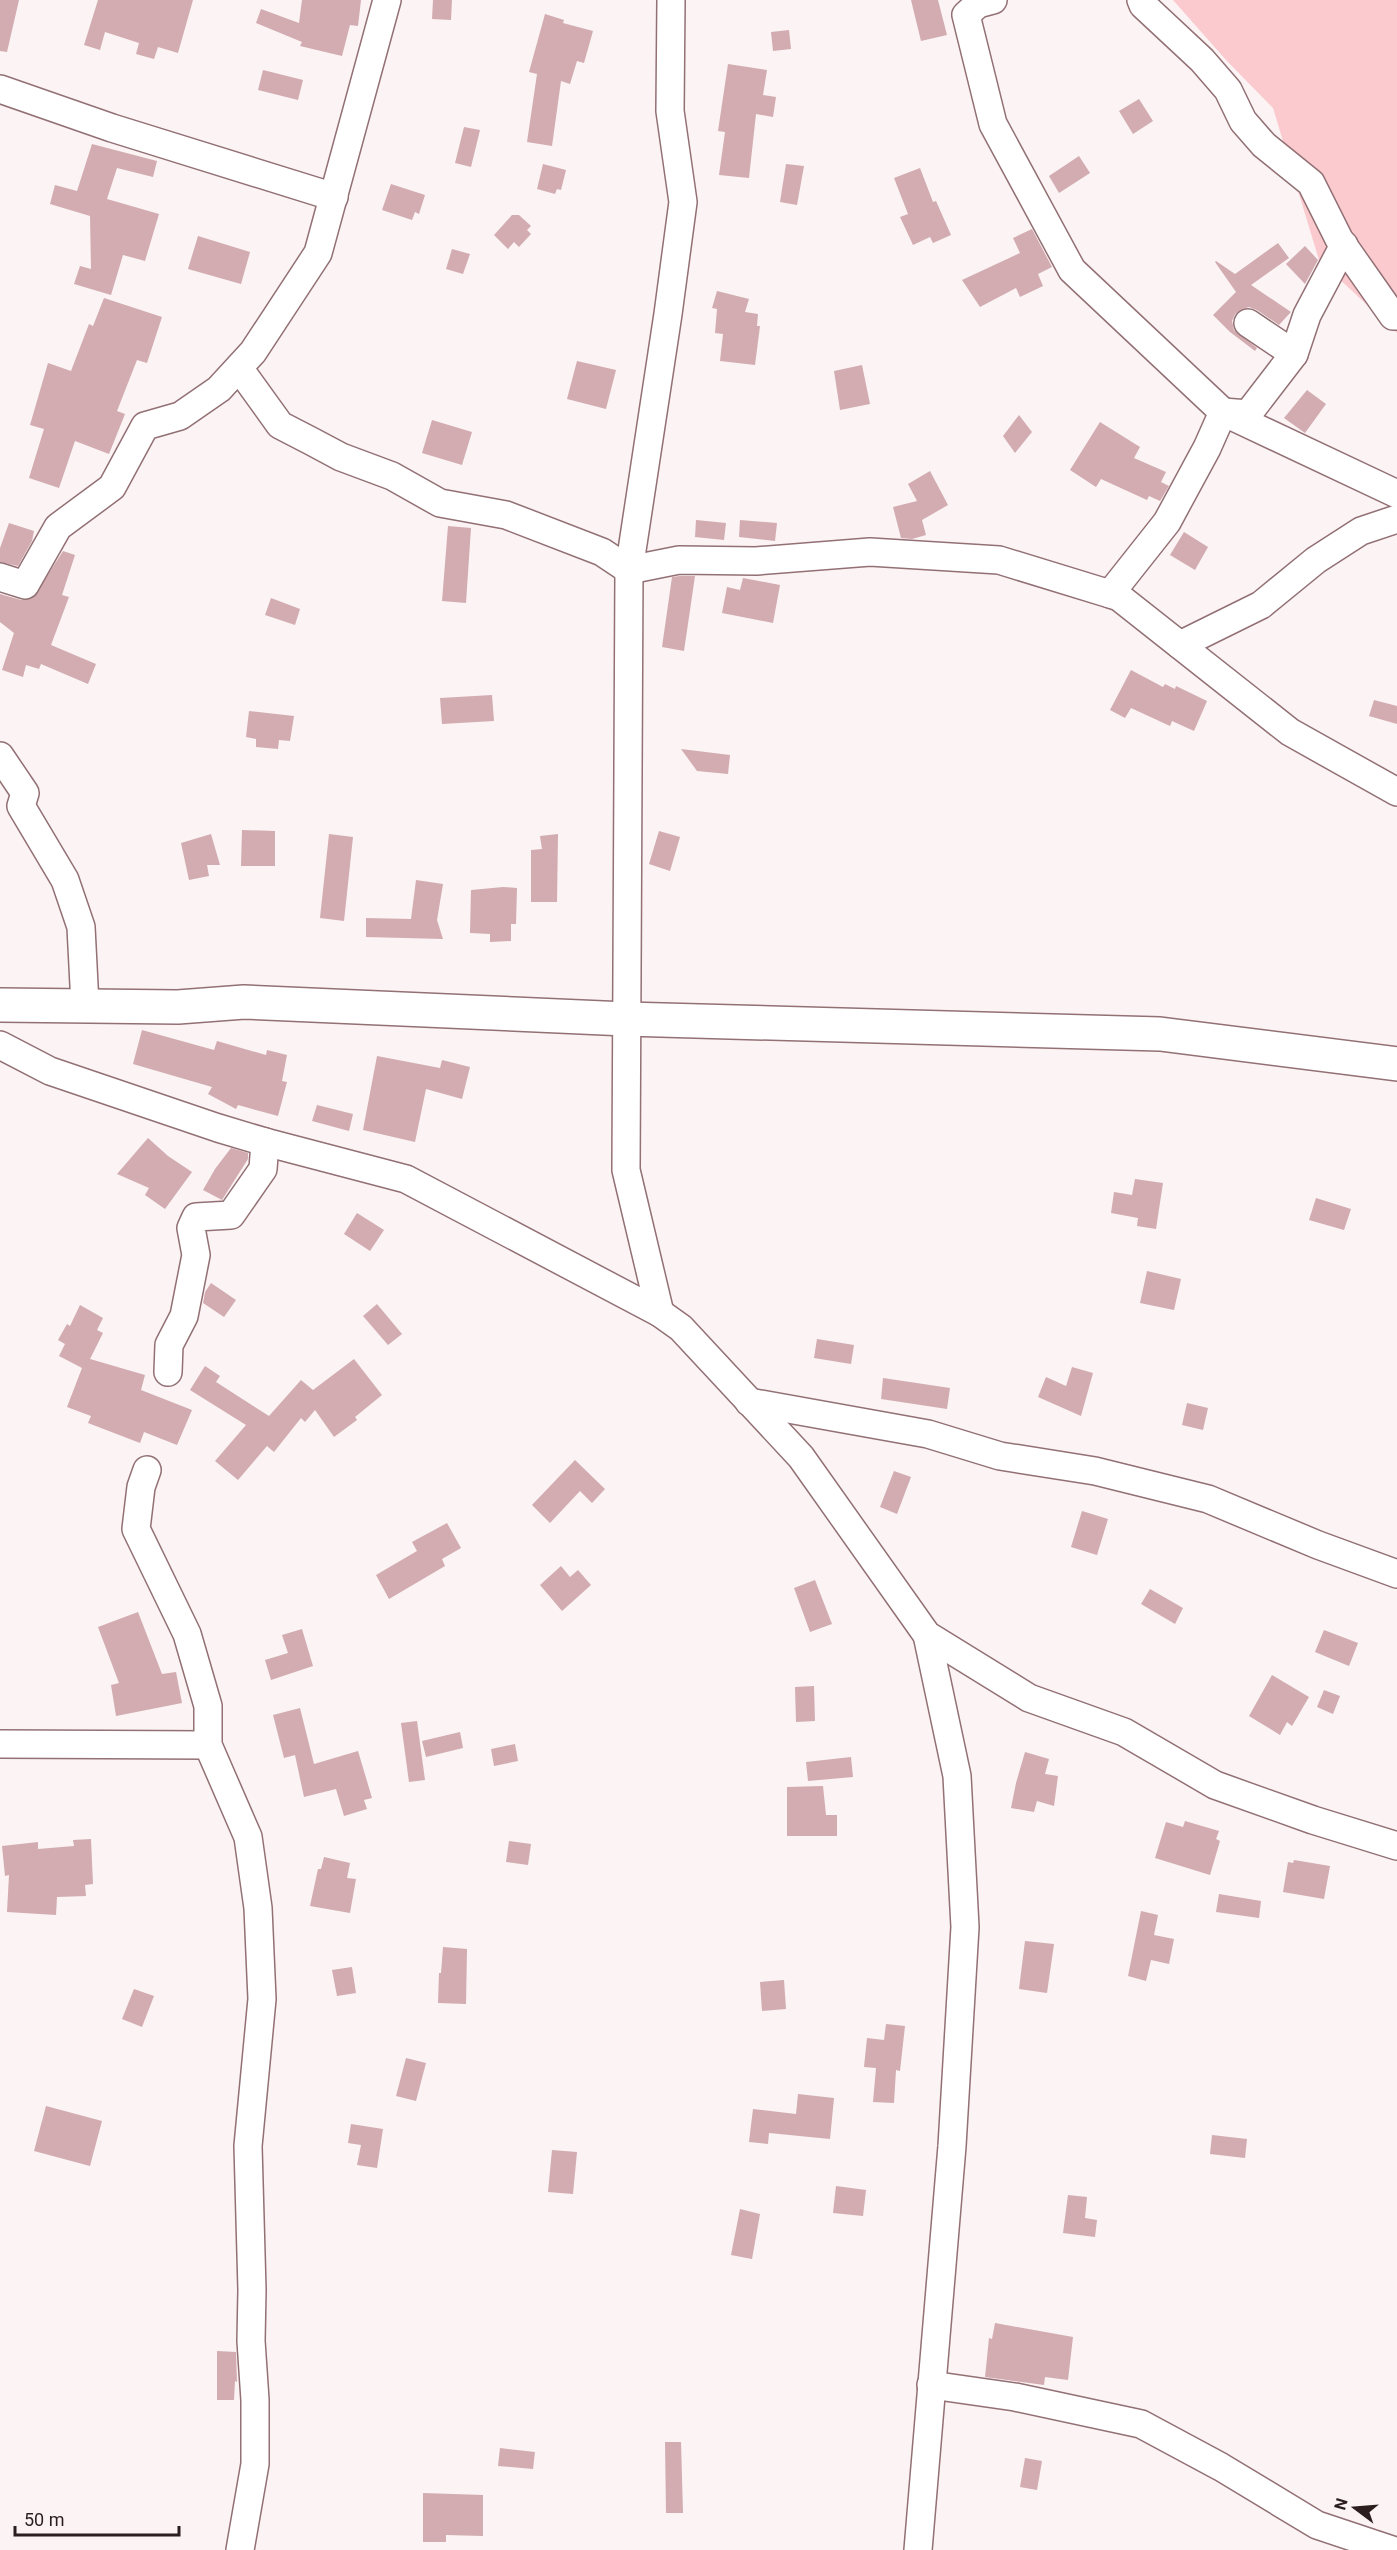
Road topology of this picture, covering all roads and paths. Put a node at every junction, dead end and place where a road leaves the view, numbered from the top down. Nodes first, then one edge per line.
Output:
1 (387, 0) edge
2 (671, 0) edge
3 (993, 0) edge
4 (1141, 0) edge
5 (0, 89) edge
6 (334, 197) junction
7 (1344, 245) junction
8 (1397, 316) edge
9 (1248, 323) dead end
10 (1294, 354) junction
11 (238, 368) junction
12 (1223, 412) junction
13 (1397, 495) edge
14 (1397, 519) edge
15 (629, 570) junction
16 (0, 577) edge
17 (1110, 594) junction
18 (1180, 645) junction
19 (0, 756) edge
20 (1397, 792) edge
21 (0, 1005) edge
22 (85, 1005) junction
23 (626, 1019) junction
24 (0, 1045) edge
25 (1397, 1064) edge
26 (265, 1142) junction
27 (660, 1313) junction
28 (168, 1372) dead end
29 (749, 1402) junction
30 (147, 1470) dead end
31 (1397, 1574) edge
32 (927, 1635) junction
33 (0, 1744) edge
34 (208, 1745) junction
35 (1397, 1846) edge
36 (931, 2385) junction
37 (240, 2550) edge
38 (918, 2550) edge
39 (1392, 2550) edge

1 - 6 street
2 - 15 street
3 - 12 street
4 - 7 street
5 - 6 street
6 - 11 street
7 - 8 street
7 - 10 street
9 - 10 street
10 - 12 street
11 - 15 street
11 - 16 street
12 - 13 street
12 - 17 street
14 - 18 street
15 - 17 street
15 - 23 street
17 - 18 street
18 - 20 street
19 - 22 street
21 - 22 street
22 - 23 street
23 - 25 street
23 - 27 street
24 - 26 street
26 - 27 street
26 - 28 street
27 - 29 street
29 - 31 street
29 - 32 street
30 - 34 street
32 - 35 street
32 - 36 street
33 - 34 street
34 - 37 street
36 - 38 street
36 - 39 street

